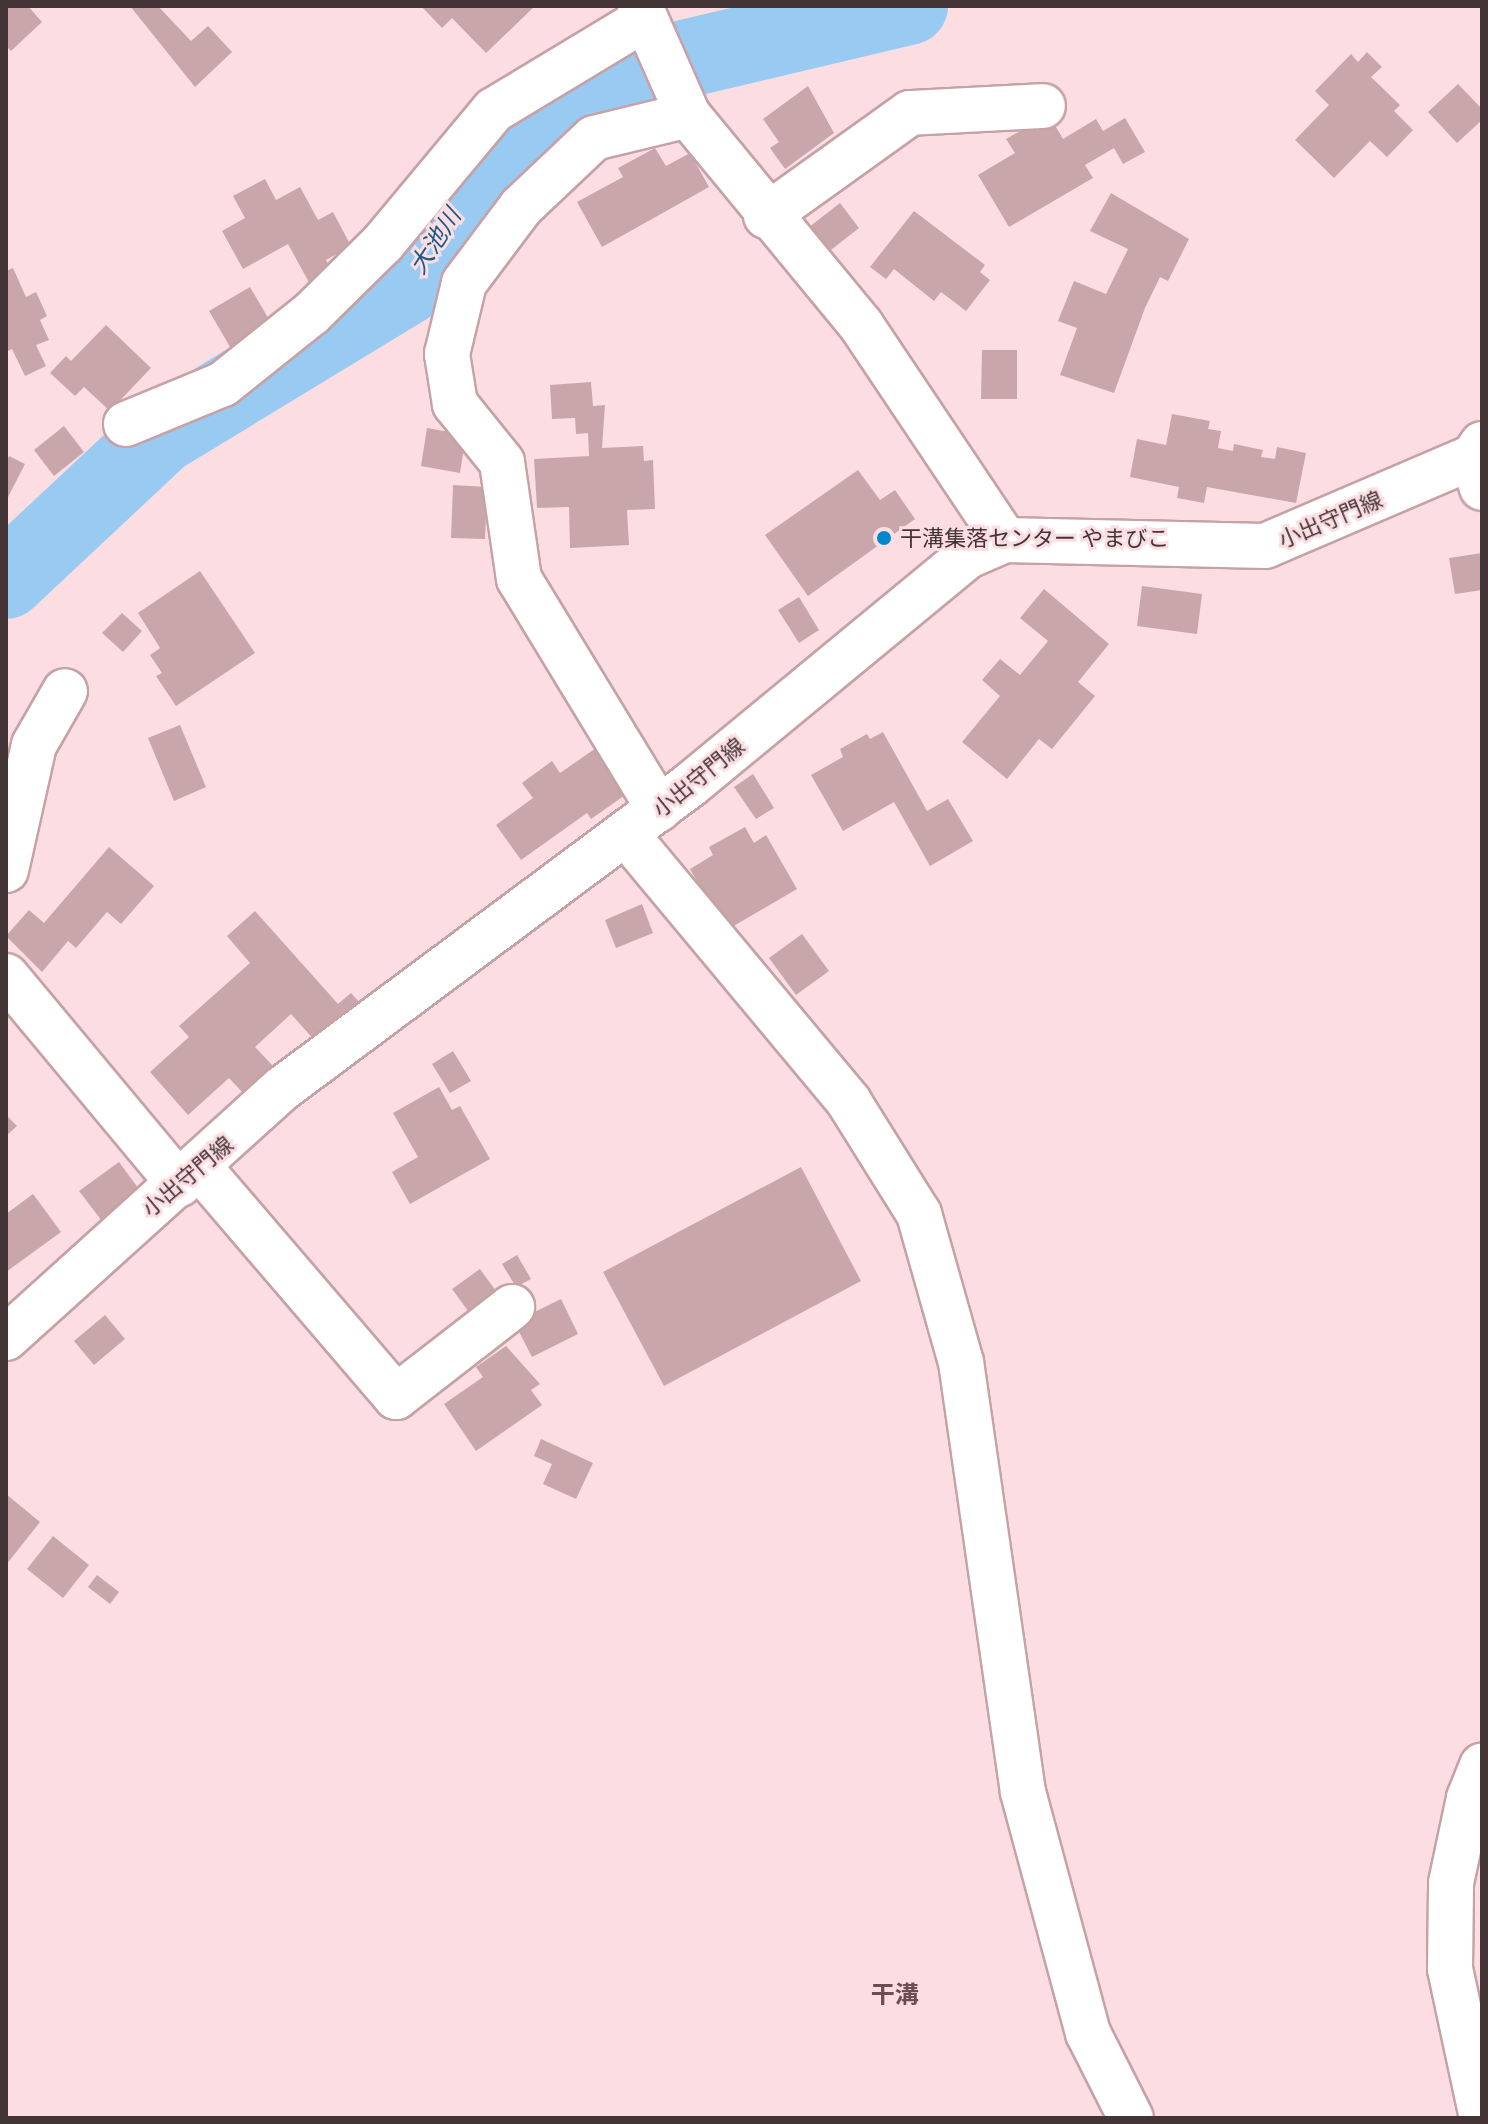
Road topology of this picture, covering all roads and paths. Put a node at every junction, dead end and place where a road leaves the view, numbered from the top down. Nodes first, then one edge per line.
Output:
1 (642, 13) edge
2 (1043, 106) dead end
3 (688, 115) junction
4 (766, 216) junction
5 (126, 424) dead end
6 (1479, 463) edge
7 (1005, 540) junction
8 (65, 691) dead end
9 (642, 821) junction
10 (6, 870) edge
11 (6, 976) edge
12 (189, 1175) junction
13 (512, 1307) dead end
14 (6, 1338) edge
15 (1482, 1765) edge
16 (1131, 2118) edge
17 (1482, 2118) edge

1 - 3 street
1 - 5 street
2 - 4 street
3 - 4 street
3 - 9 street
4 - 7 street
6 - 7 street, 小出守門線
7 - 9 street, 小出守門線
8 - 10 street
9 - 12 street, 小出守門線
9 - 16 street
11 - 12 street
12 - 13 street
12 - 14 street, 小出守門線
15 - 17 street

